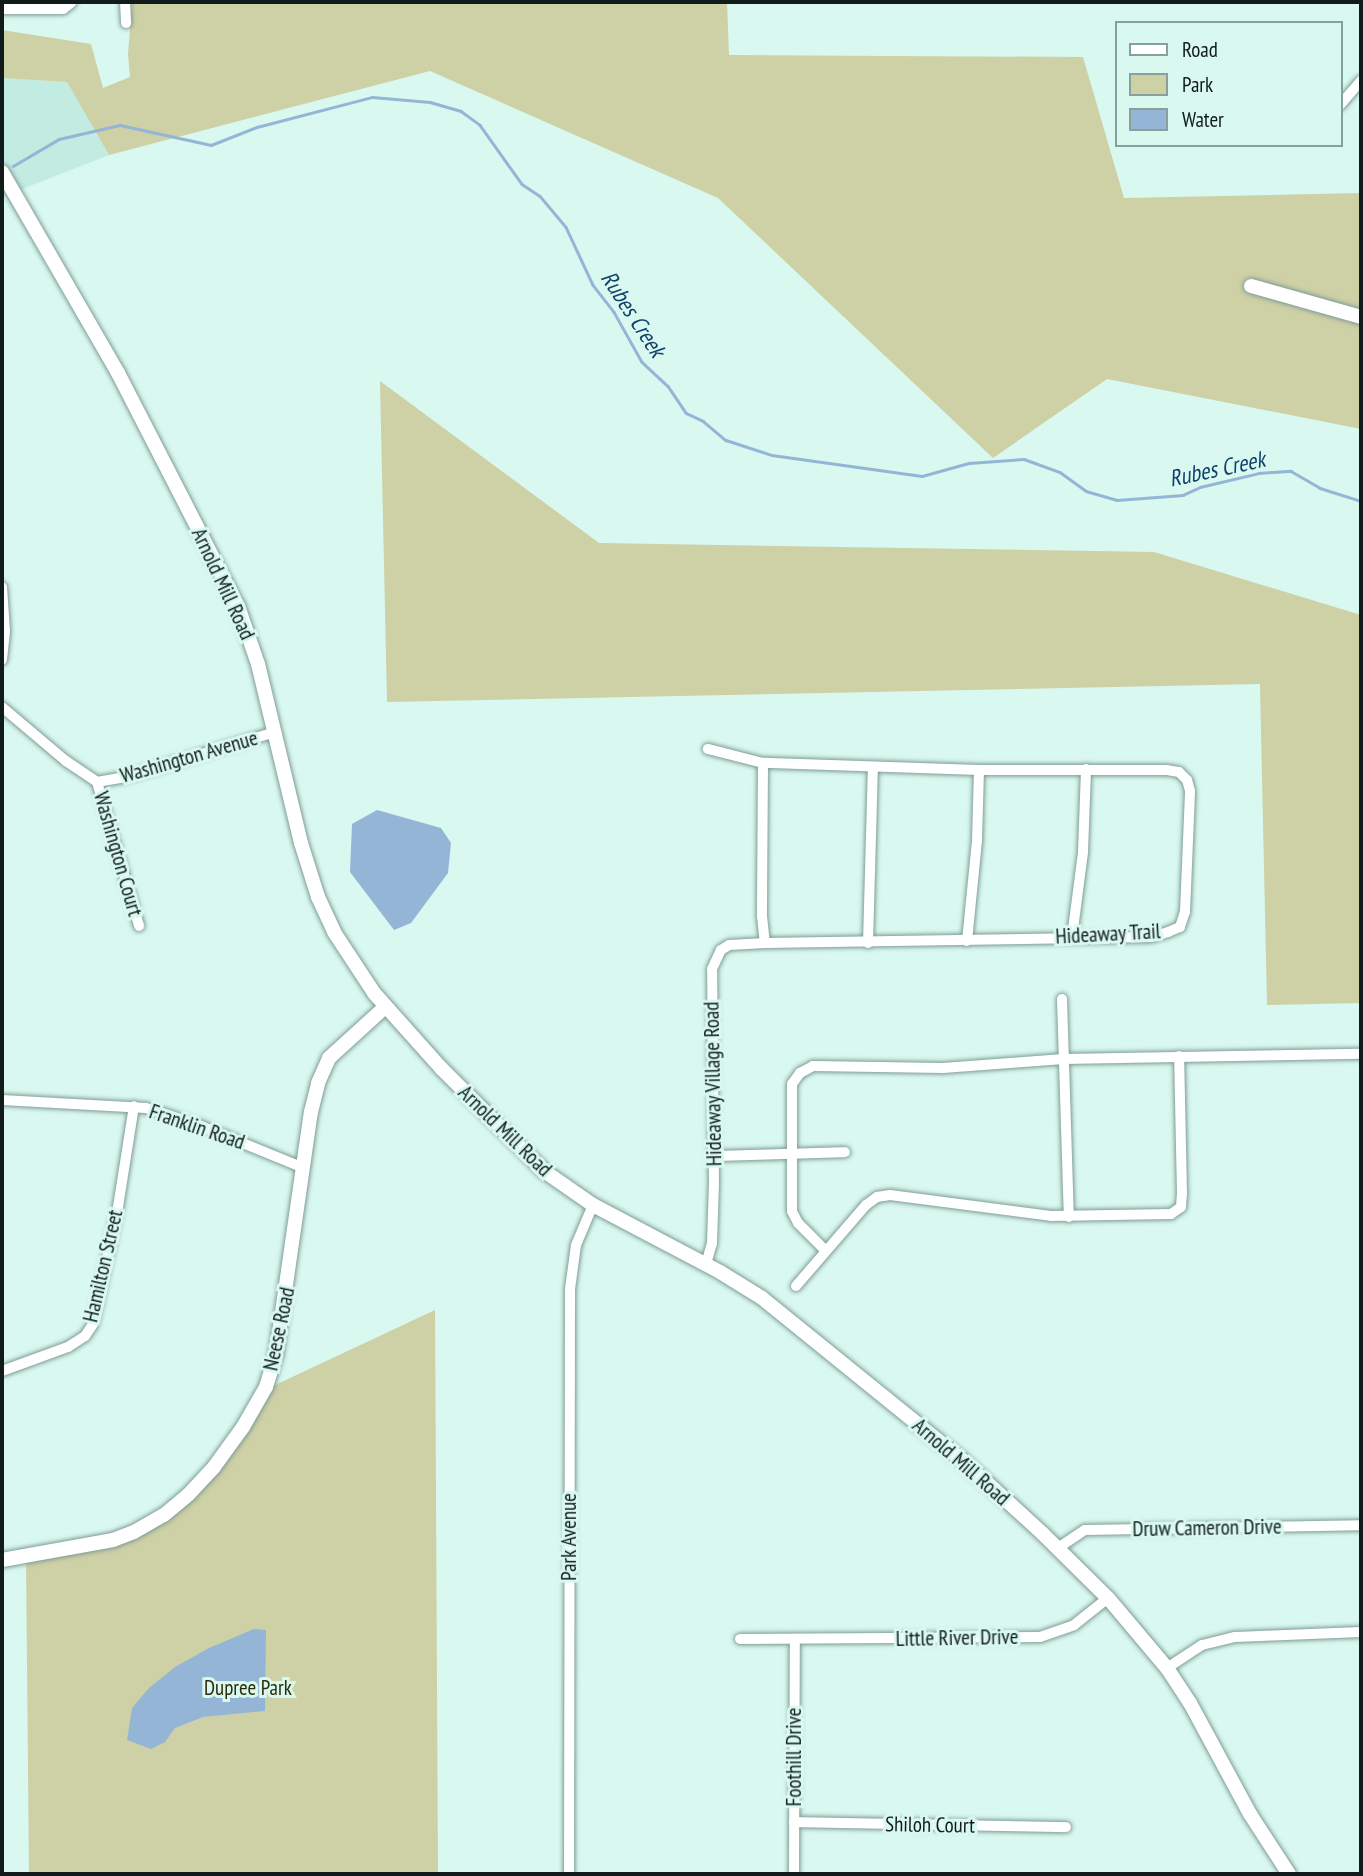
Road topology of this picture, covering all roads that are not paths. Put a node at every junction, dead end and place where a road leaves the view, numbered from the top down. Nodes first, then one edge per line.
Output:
1 (72, 2) edge
2 (125, 2) edge
3 (2, 9) edge
4 (126, 23) dead end
5 (1361, 81) edge
6 (1342, 103) edge
7 (2, 172) edge
8 (1251, 286) dead end
9 (1361, 317) edge
10 (2, 587) edge
11 (2, 660) edge
12 (2, 707) edge
13 (275, 732) junction
14 (708, 749) dead end
15 (763, 763) junction
16 (873, 767) junction
17 (1086, 769) junction
18 (979, 770) junction
19 (97, 782) junction
20 (139, 926) dead end
21 (1072, 937) junction
22 (967, 941) junction
23 (765, 943) junction
24 (868, 943) junction
25 (1062, 999) dead end
26 (385, 1007) junction
27 (1361, 1055) edge
28 (1179, 1056) junction
29 (1064, 1059) junction
30 (2, 1100) edge
31 (134, 1106) junction
32 (845, 1152) dead end
33 (714, 1156) junction
34 (790, 1156) junction
35 (303, 1168) junction
36 (593, 1205) junction
37 (1069, 1217) junction
38 (825, 1250) junction
39 (706, 1264) junction
40 (796, 1286) dead end
41 (2, 1371) edge
42 (1361, 1525) edge
43 (1058, 1548) junction
44 (2, 1560) edge
45 (1108, 1598) junction
46 (1361, 1632) edge
47 (740, 1639) dead end
48 (795, 1640) junction
49 (1167, 1668) junction
50 (794, 1822) junction
51 (1066, 1827) dead end
52 (569, 1874) edge
53 (794, 1874) edge
54 (1289, 1874) edge

1 - 3 street
2 - 4 street
5 - 6 street
7 - 13 main road, Arnold Mill Road
8 - 9 main road
10 - 11 street
12 - 19 street, Washington Avenue
13 - 19 street, Washington Avenue
13 - 26 main road, Arnold Mill Road
14 - 15 street, Hideaway Trail
15 - 16 street, Hideaway Trail
15 - 23 street
16 - 18 street, Hideaway Trail
16 - 24 street
17 - 18 street, Hideaway Trail
17 - 21 street
17 - 21 street, Hideaway Trail
18 - 22 street
19 - 20 street, Washington Court
21 - 22 street, Hideaway Trail
22 - 24 street, Hideaway Trail
23 - 24 street, Hideaway Trail
23 - 33 street, Hideaway Village Road
25 - 29 street
26 - 35 main road, Neese Road
26 - 36 main road, Arnold Mill Road
27 - 28 street
28 - 29 street
28 - 37 street
29 - 34 street
29 - 37 street
30 - 31 street, Franklin Road
31 - 35 street, Franklin Road
31 - 41 street, Hamilton Street
32 - 34 street
33 - 34 street
33 - 39 street, Hideaway Village Road
34 - 38 street
35 - 44 main road, Neese Road
36 - 39 main road, Arnold Mill Road
36 - 52 street, Park Avenue
37 - 38 street
38 - 40 street
39 - 43 main road, Arnold Mill Road
42 - 43 street, Druw Cameron Drive
43 - 45 main road, Arnold Mill Road
45 - 48 street, Little River Drive
45 - 49 main road, Arnold Mill Road
46 - 49 street
47 - 48 street, Little River Drive
48 - 50 street, Foothill Drive
49 - 54 main road, Arnold Mill Road
50 - 51 street, Shiloh Court
50 - 53 street, Foothill Drive

